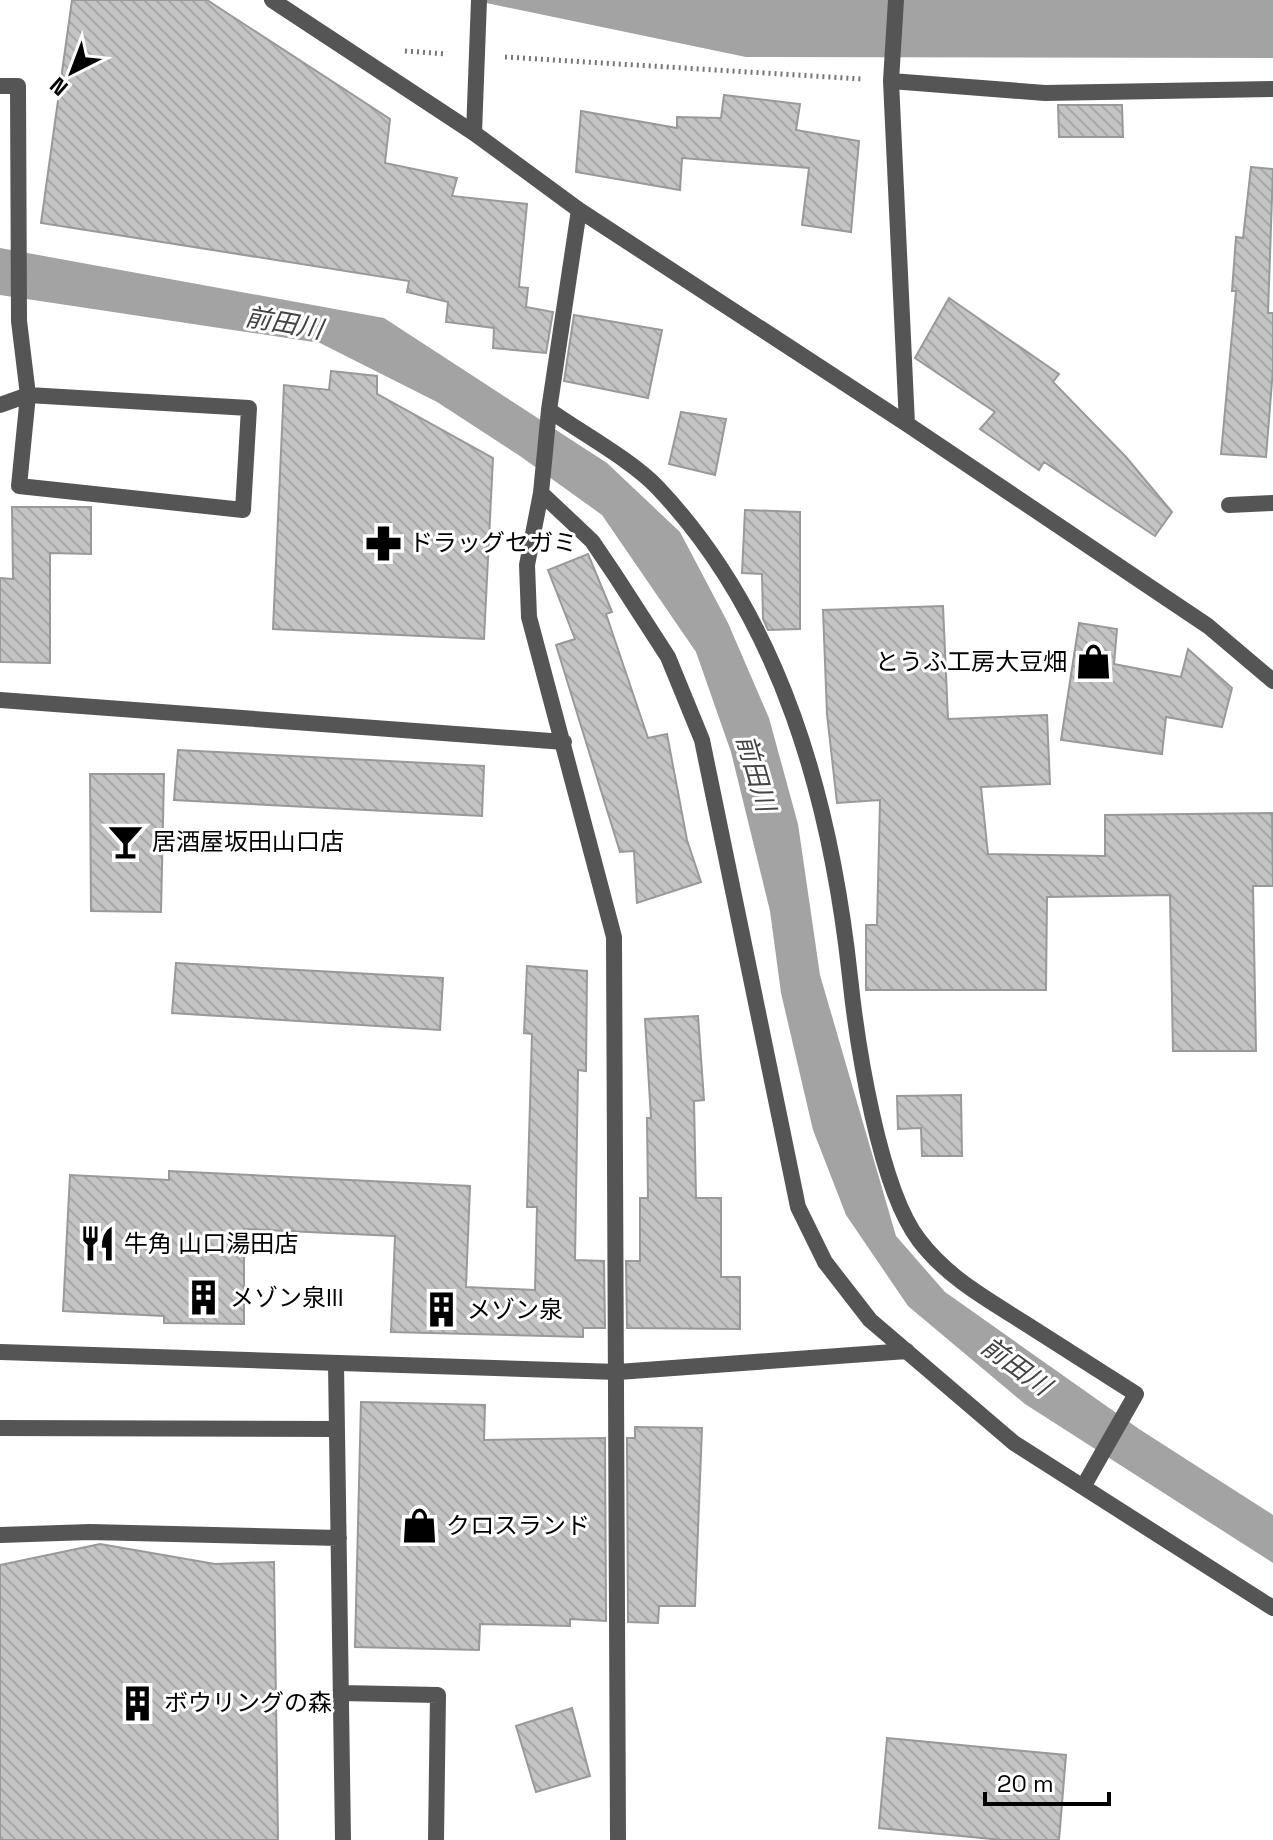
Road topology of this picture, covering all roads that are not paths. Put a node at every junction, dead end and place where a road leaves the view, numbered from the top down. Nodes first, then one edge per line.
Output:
1 (272, 0) edge
2 (896, 0) edge
3 (479, 6) edge
4 (891, 81) junction
5 (0, 86) edge
6 (1273, 89) edge
7 (474, 133) junction
8 (579, 210) junction
9 (28, 395) junction
10 (0, 405) edge
11 (549, 410) junction
12 (907, 424) junction
13 (541, 493) junction
14 (1273, 503) edge
15 (1229, 505) dead end
16 (1273, 681) edge
17 (0, 700) edge
18 (564, 742) junction
19 (907, 1351) junction
20 (0, 1352) edge
21 (336, 1364) junction
22 (618, 1372) junction
23 (0, 1428) edge
24 (337, 1429) junction
25 (1083, 1487) junction
26 (0, 1535) edge
27 (339, 1538) junction
28 (1273, 1608) edge
29 (341, 1693) junction
30 (343, 1840) edge
31 (436, 1840) edge
32 (618, 1840) edge

1 - 7 street
2 - 4 street
3 - 7 street
4 - 6 street
4 - 12 street
5 - 9 street
7 - 8 street
8 - 11 street
8 - 12 street
9 - 9 street
9 - 10 street
11 - 13 street
11 - 25 street
12 - 16 street
13 - 18 street
13 - 19 street
14 - 15 street
17 - 18 street
18 - 22 street
19 - 22 street
19 - 25 street
20 - 21 street
21 - 22 street
21 - 24 street
22 - 32 street
23 - 24 street
24 - 27 street
25 - 28 street
26 - 27 street
27 - 29 street
29 - 30 street
29 - 31 street

